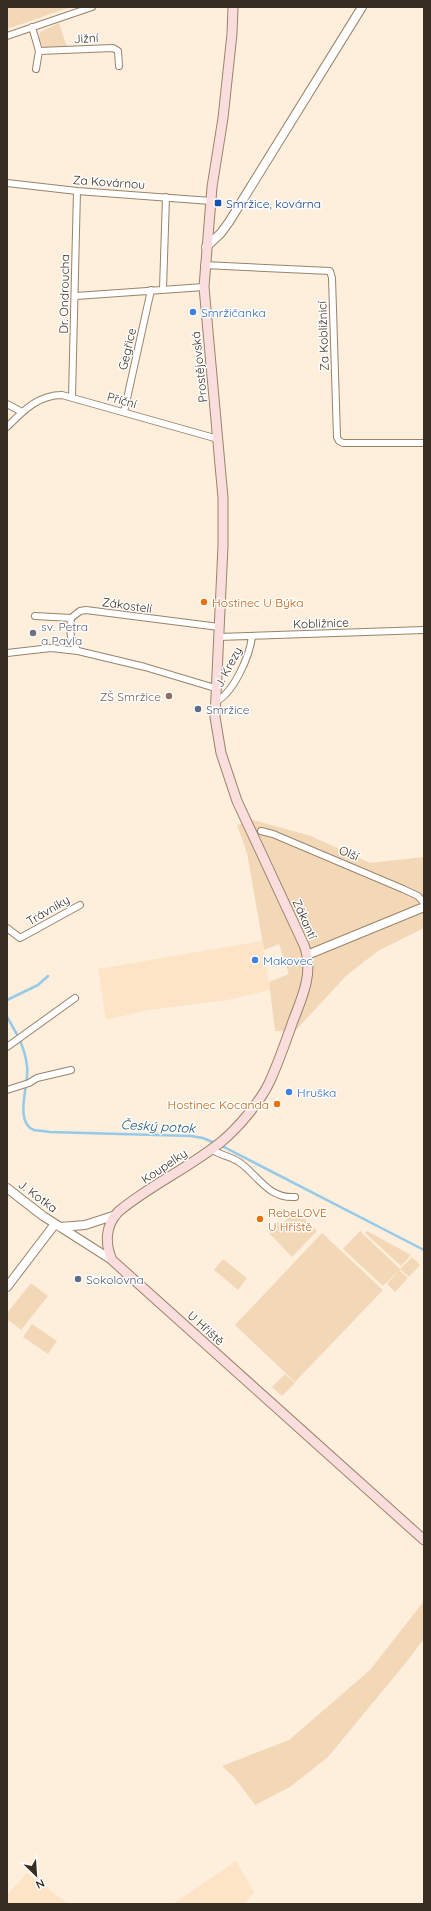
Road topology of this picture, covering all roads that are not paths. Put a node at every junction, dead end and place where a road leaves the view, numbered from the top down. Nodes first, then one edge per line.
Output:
1 (92, 7) edge
2 (233, 7) edge
3 (362, 7) edge
4 (32, 27) junction
5 (7, 36) edge
6 (39, 51) junction
7 (119, 66) dead end
8 (36, 69) dead end
9 (7, 183) edge
10 (77, 191) junction
11 (166, 197) junction
12 (210, 201) junction
13 (206, 247) junction
14 (204, 265) junction
15 (204, 287) junction
16 (163, 289) junction
17 (151, 290) junction
18 (76, 296) junction
19 (72, 397) junction
20 (7, 404) edge
21 (22, 412) junction
22 (124, 412) junction
23 (7, 427) edge
24 (218, 439) junction
25 (424, 443) edge
26 (35, 616) dead end
27 (71, 618) junction
28 (424, 630) edge
29 (219, 632) junction
30 (252, 636) junction
31 (78, 651) junction
32 (7, 653) edge
33 (215, 688) junction
34 (215, 702) junction
35 (261, 830) dead end
36 (424, 903) edge
37 (80, 904) dead end
38 (424, 907) edge
39 (7, 928) edge
40 (307, 955) junction
41 (75, 998) dead end
42 (7, 1047) edge
43 (71, 1070) dead end
44 (7, 1090) edge
45 (226, 1137) joint
46 (212, 1148) junction
47 (7, 1188) edge
48 (294, 1197) dead end
49 (116, 1215) junction
50 (58, 1226) junction
51 (112, 1260) junction
52 (7, 1287) edge
53 (424, 1540) edge

1 - 4 street, Jižní
2 - 12 main road, Prostějovská
3 - 13 street
4 - 5 street, Jižní
4 - 6 street
6 - 7 street, Jižní
6 - 8 street
9 - 10 street, Za Kovárnou
10 - 11 street, Za Kovárnou
10 - 18 street, Dr. Ondroucha
11 - 12 street, Za Kovárnou
11 - 16 street
12 - 13 main road, Prostějovská
13 - 14 main road, Prostějovská
14 - 15 main road, Prostějovská
14 - 25 street, Za Kobližnicí
15 - 16 street
15 - 24 main road, Prostějovská
16 - 17 street
17 - 18 street
17 - 22 street, Gegřice
18 - 19 street, Dr. Ondroucha
19 - 21 street, Příční
19 - 22 street, Příční
20 - 21 street
21 - 23 street, Příční
22 - 24 street, Příční
24 - 29 main road, Prostějovská
26 - 27 street
27 - 29 street, Zákostelí
27 - 31 street
28 - 30 street, Kobližnice
29 - 30 street, Kobližnice
29 - 33 main road, Prostějovská
30 - 34 street, J. Krezy
31 - 32 street
31 - 33 street
33 - 34 main road, Prostějovská
34 - 40 main road, Zákantí
35 - 36 street, Olší
37 - 39 street, Trávníky
38 - 40 street
40 - 45 main road, Zákantí
41 - 42 street
43 - 44 street
45 - 46 main road, Koupelky
46 - 48 street
46 - 49 main road, Koupelky
47 - 50 street, J. Kotka
49 - 50 street, Koupelky
49 - 51 main road, Koupelky
50 - 51 street
50 - 52 street
51 - 53 main road, U Hřiště

